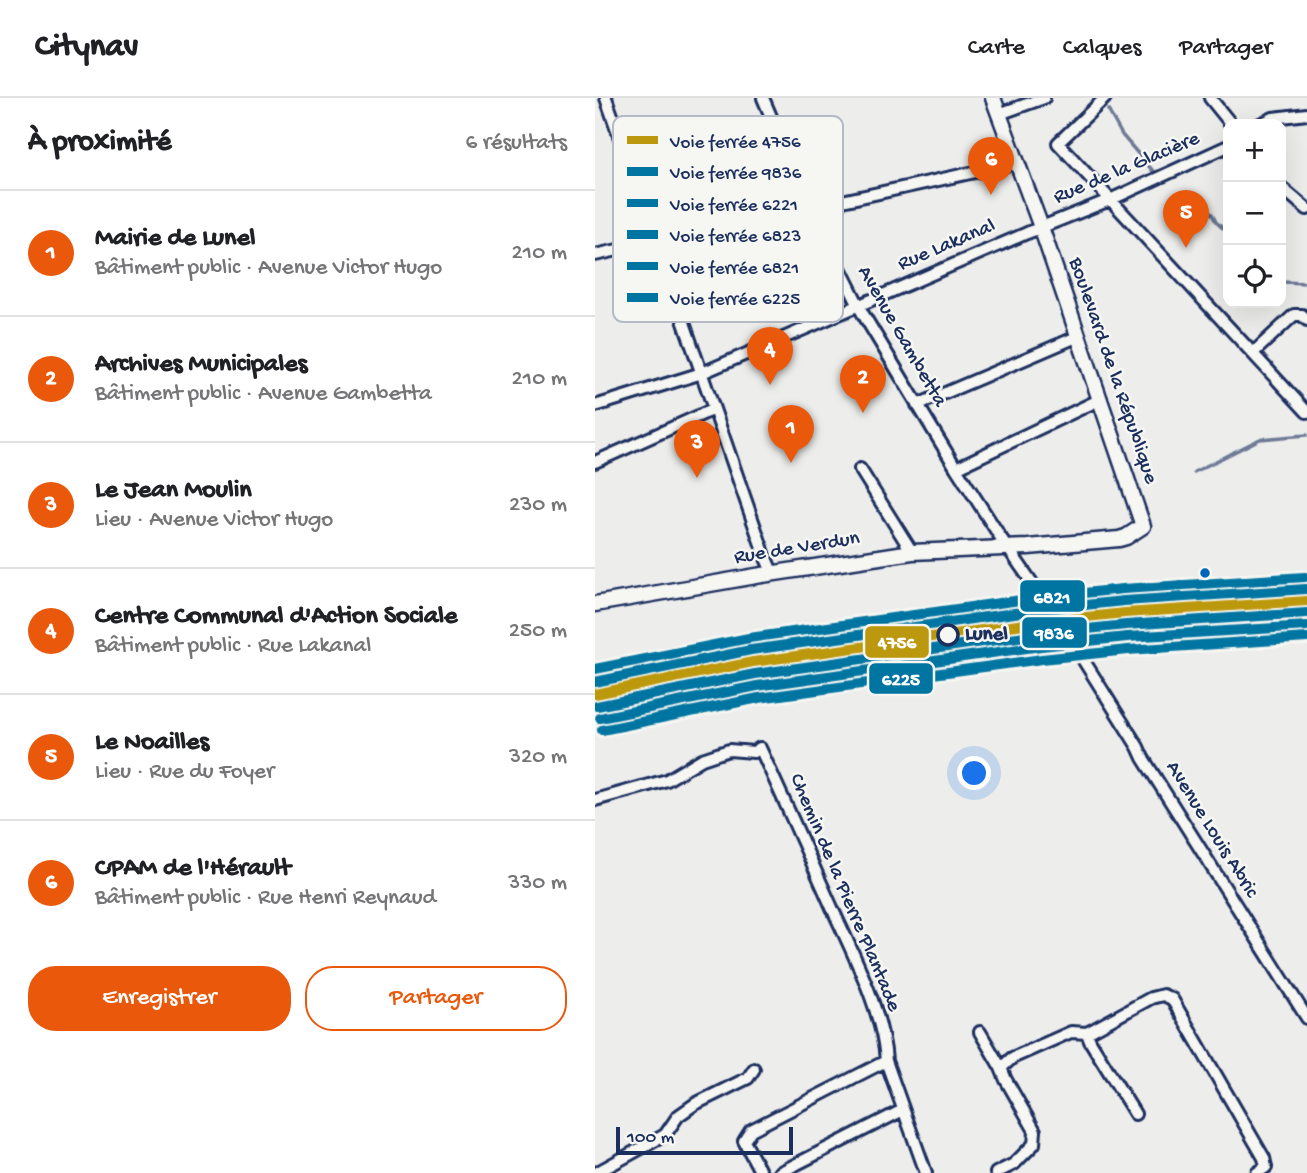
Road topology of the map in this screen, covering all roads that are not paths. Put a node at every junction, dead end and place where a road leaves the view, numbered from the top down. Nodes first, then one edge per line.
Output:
1 (606, 98) edge
2 (763, 98) edge
3 (993, 98) edge
4 (1044, 98) edge
5 (1105, 98) edge
6 (1210, 98) edge
7 (999, 114) junction
8 (1307, 114) edge
9 (771, 116) edge
10 (613, 118) edge
11 (1227, 119) edge
12 (1271, 119) edge
13 (1223, 148) edge
14 (1016, 163) junction
15 (1286, 191) edge
16 (1112, 199) junction
17 (843, 201) edge
18 (1307, 209) edge
19 (1041, 227) junction
20 (613, 251) edge
21 (595, 255) edge
22 (843, 275) edge
23 (858, 305) junction
24 (843, 312) edge
25 (1307, 320) edge
26 (684, 322) edge
27 (819, 322) edge
28 (1079, 336) junction
29 (1253, 353) junction
30 (702, 373) junction
31 (1101, 399) junction
32 (917, 405) junction
33 (595, 406) edge
34 (714, 409) junction
35 (1307, 412) edge
36 (595, 462) edge
37 (956, 468) junction
38 (860, 470) dead end
39 (1007, 547) junction
40 (912, 552) junction
41 (773, 574) junction
42 (1035, 587) tunnel mouth
43 (595, 604) edge
44 (1084, 661) tunnel mouth
45 (595, 800) edge
46 (1307, 1018) edge
47 (980, 1032) dead end
48 (1087, 1033) junction
49 (886, 1060) junction
50 (1001, 1068) junction
51 (754, 1069) dead end
52 (903, 1110) junction
53 (1135, 1114) dead end
54 (1265, 1171) edge
55 (596, 1173) edge
56 (761, 1173) edge
57 (779, 1173) edge
58 (926, 1173) edge
59 (996, 1173) edge

1 - 10 street
2 - 9 street, Avenue Gambetta
3 - 7 main road, Boulevard de la République
4 - 7 street
5 - 16 street
6 - 11 street
7 - 14 main road, Boulevard de la République
8 - 12 street
13 - 16 street, Rue de la Glacière
14 - 17 street
14 - 19 main road, Boulevard de la République
15 - 18 street
16 - 19 street, Rue de la Glacière
16 - 29 street
19 - 23 street, Rue Lakanal
19 - 28 main road, Boulevard de la République
20 - 21 street
22 - 23 street, Avenue Gambetta
23 - 24 street, Rue Lakanal
23 - 32 street, Avenue Gambetta
25 - 29 street
26 - 30 street
27 - 30 street, Rue Lakanal
28 - 31 main road, Boulevard de la République
28 - 32 street
29 - 35 street
30 - 33 street, Rue Lakanal
30 - 34 street
31 - 37 street
31 - 39 main road, Boulevard de la République
32 - 37 street, Avenue Gambetta
34 - 36 street
34 - 41 street
37 - 39 street, Avenue Gambetta
38 - 40 street
39 - 40 main road, Rue de Verdun
39 - 42 street
40 - 41 main road, Rue de Verdun
41 - 43 main road, Rue de Verdun
44 - 46 street, Avenue Louis Abric
45 - 49 street, Chemin de la Pierre Plantade
47 - 50 street
48 - 50 street
48 - 53 street
48 - 54 street
49 - 52 street, Chemin de la Pierre Plantade
49 - 56 street
50 - 59 street
51 - 55 street
52 - 57 street
52 - 58 street, Chemin de la Pierre Plantade

